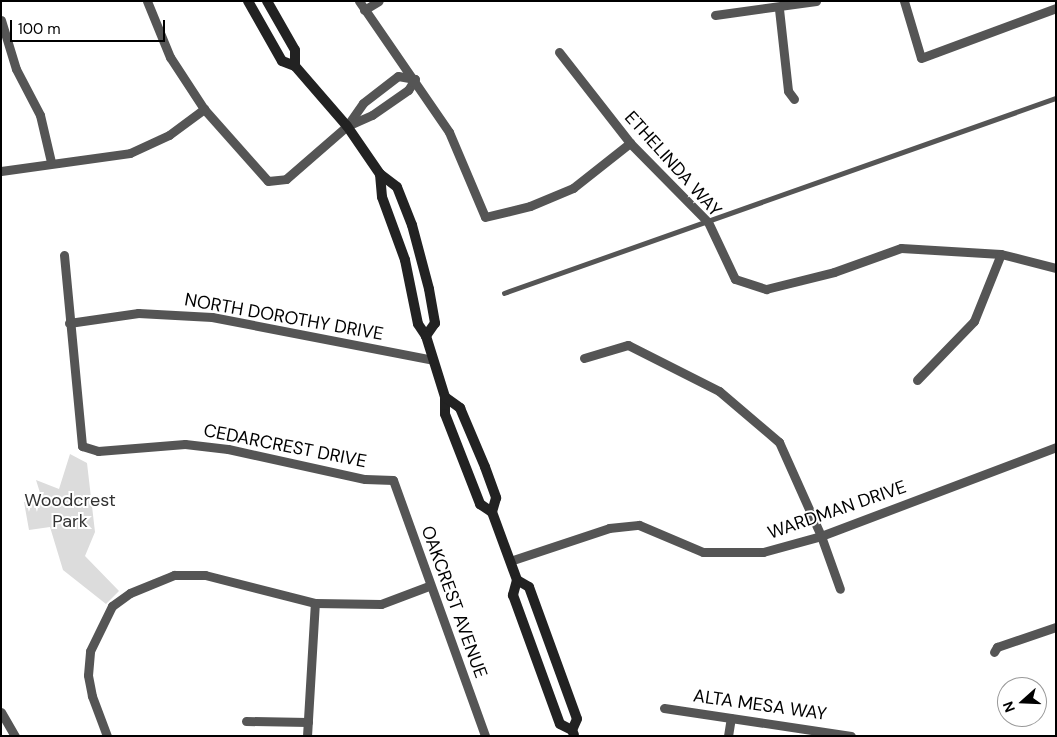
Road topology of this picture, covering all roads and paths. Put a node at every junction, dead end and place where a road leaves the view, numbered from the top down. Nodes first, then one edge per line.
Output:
1 (147, 1) edge
2 (248, 1) edge
3 (267, 1) edge
4 (359, 1) edge
5 (378, 1) edge
6 (816, 1) edge
7 (904, 1) edge
8 (779, 8) junction
9 (1056, 8) edge
10 (364, 10) junction
11 (715, 15) dead end
12 (2, 24) edge
13 (559, 52) dead end
14 (295, 66) junction
15 (415, 79) junction
16 (1056, 98) edge
17 (794, 99) dead end
18 (204, 109) junction
19 (347, 126) junction
20 (630, 143) junction
21 (51, 162) junction
22 (1, 171) edge
23 (380, 174) junction
24 (708, 222) junction
25 (64, 254) dead end
26 (1002, 254) junction
27 (1056, 268) edge
28 (504, 293) dead end
29 (70, 323) junction
30 (426, 336) junction
31 (584, 358) dead end
32 (432, 360) junction
33 (917, 380) dead end
34 (445, 397) junction
35 (1056, 447) edge
36 (393, 480) joint
37 (492, 512) junction
38 (821, 536) junction
39 (510, 561) junction
40 (517, 580) junction
41 (429, 586) junction
42 (840, 589) dead end
43 (315, 603) junction
44 (1056, 626) edge
45 (994, 652) dead end
46 (664, 708) dead end
47 (1, 712) edge
48 (731, 718) junction
49 (246, 721) dead end
50 (308, 722) junction
51 (573, 733) edge
52 (15, 736) edge
53 (107, 736) edge
54 (308, 736) edge
55 (485, 736) edge
56 (728, 736) edge
57 (851, 736) edge

1 - 18 street
2 - 14 street
3 - 14 street
4 - 10 street
5 - 10 street
6 - 8 street
7 - 9 street
8 - 11 street
8 - 17 street
10 - 15 street
12 - 21 street
13 - 20 street, ETHELINDA WAY
14 - 19 street
15 - 19 street
15 - 19 street
15 - 20 street
16 - 24 lane
18 - 19 street
18 - 21 street
19 - 23 street
20 - 24 street, ETHELINDA WAY
21 - 22 street
23 - 30 street
23 - 30 street
24 - 26 street, ETHELINDA WAY
24 - 28 lane
25 - 29 street
26 - 27 street, ETHELINDA WAY
26 - 33 street
29 - 32 street, NORTH DOROTHY DRIVE
29 - 36 street, CEDARCREST DRIVE
30 - 32 street
31 - 38 street
32 - 34 street
34 - 37 street
34 - 37 street
35 - 38 street, WARDMAN DRIVE
36 - 41 street, OAKCREST AVENUE
37 - 39 street
38 - 39 street, WARDMAN DRIVE
38 - 42 street
39 - 40 street
40 - 51 street
40 - 51 street
41 - 43 street
41 - 55 street, OAKCREST AVENUE
43 - 50 street
43 - 53 street
44 - 45 street
46 - 48 street, ALTA MESA WAY
47 - 52 street
48 - 56 street
48 - 57 street, ALTA MESA WAY
49 - 50 street
50 - 54 street

